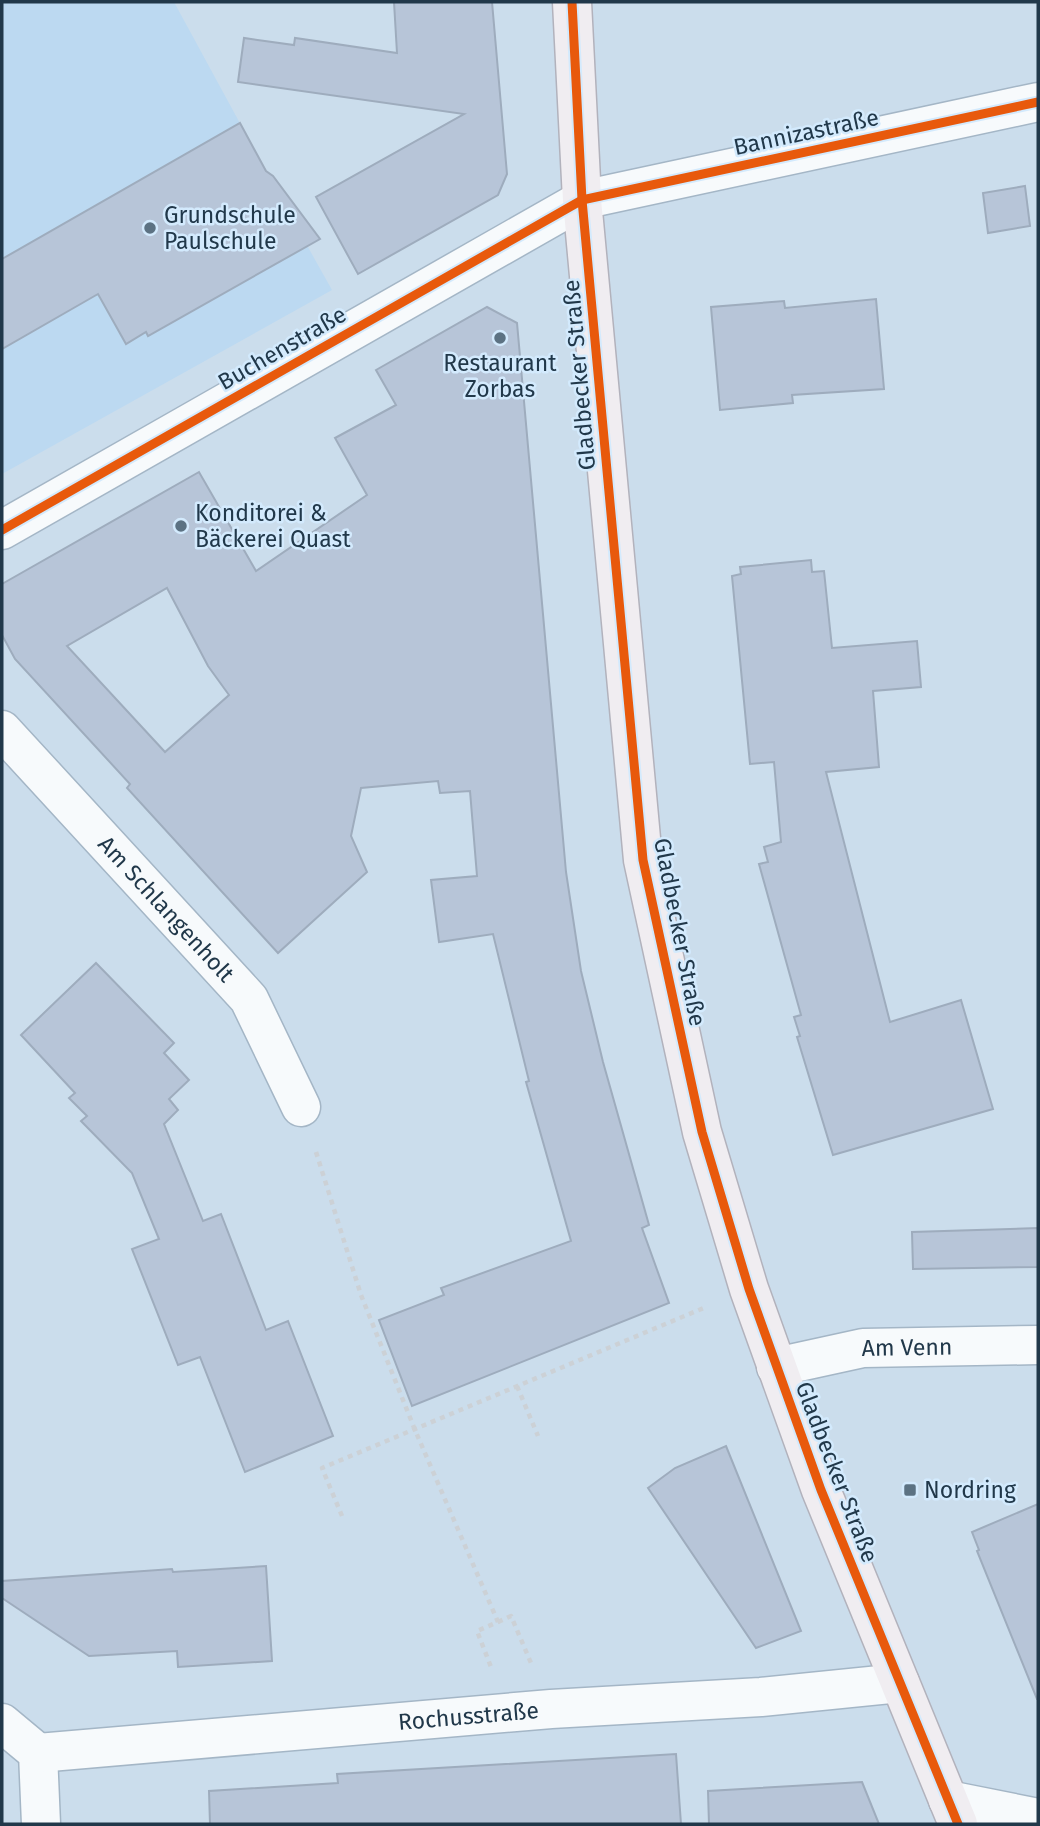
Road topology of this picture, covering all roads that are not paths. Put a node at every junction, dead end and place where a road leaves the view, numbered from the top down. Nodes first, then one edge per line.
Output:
1 (572, 2) edge
2 (1038, 103) edge
3 (582, 200) junction
4 (2, 530) edge
5 (2, 730) edge
6 (301, 1107) road end
7 (1038, 1345) edge
8 (776, 1367) junction
9 (900, 1683) junction
10 (2, 1723) edge
11 (37, 1753) junction
12 (953, 1812) edge
13 (1038, 1818) edge
14 (41, 1824) edge

1 - 3 main road, Gladbecker Straße
2 - 3 street, Bannizastraße
3 - 4 street, Buchenstraße
3 - 8 main road, Gladbecker Straße
5 - 6 street, Am Schlangenholt
7 - 8 street, Am Venn
8 - 9 main road, Gladbecker Straße
9 - 11 street, Rochusstraße
9 - 12 main road, Gladbecker Straße
10 - 11 street
11 - 14 street
12 - 13 street

